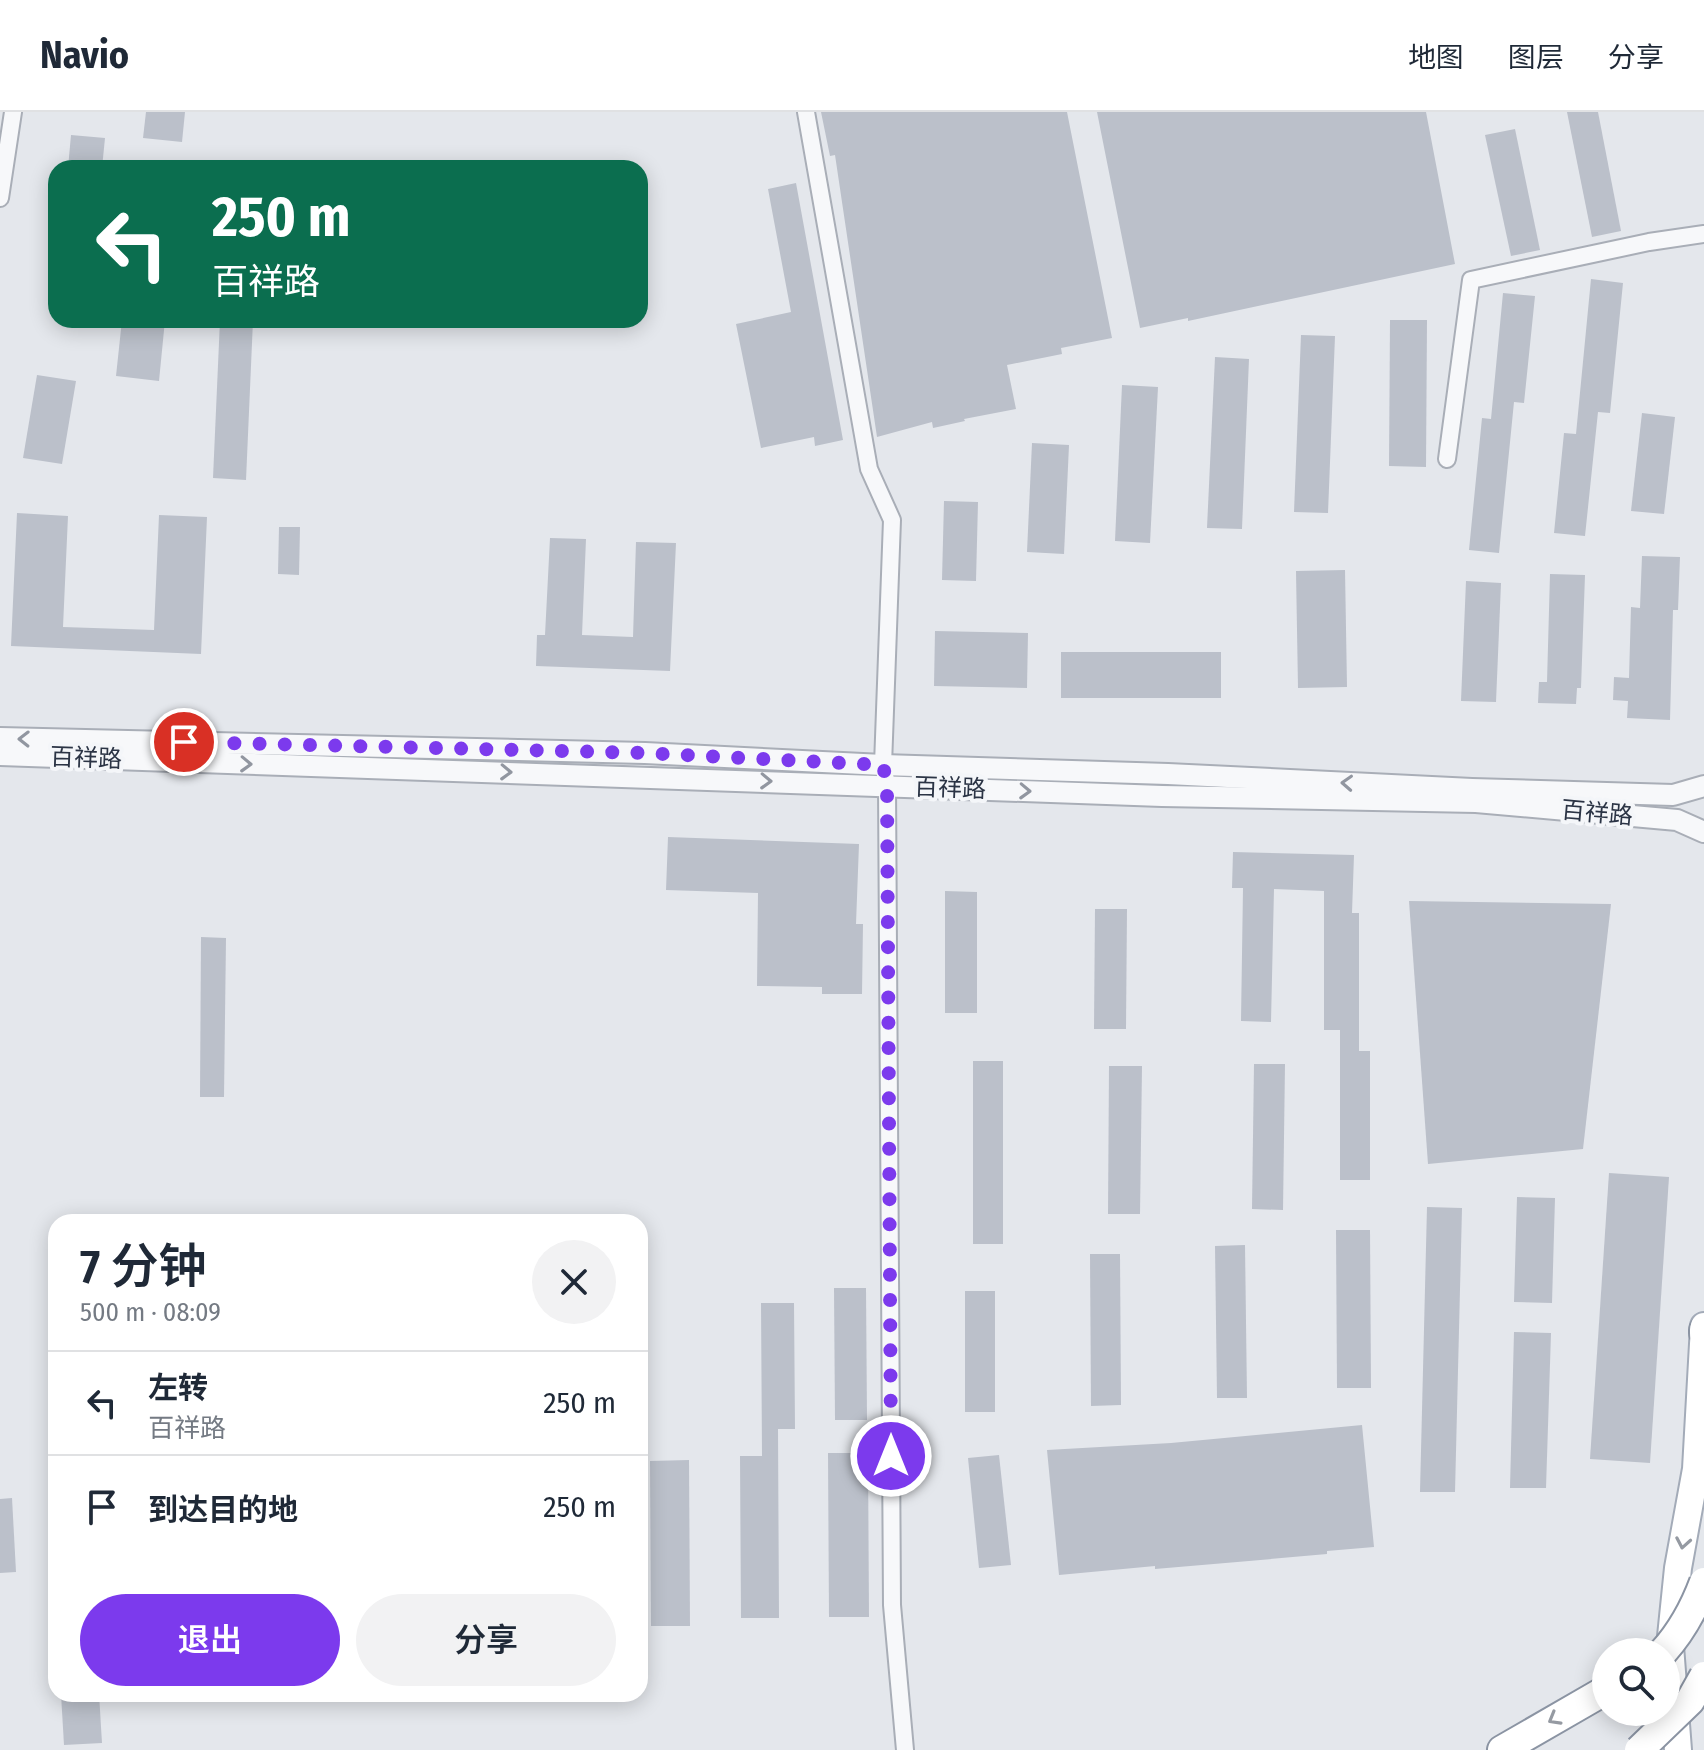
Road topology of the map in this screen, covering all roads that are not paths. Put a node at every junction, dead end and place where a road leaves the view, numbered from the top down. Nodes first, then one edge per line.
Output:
1 (13, 112) edge
2 (806, 112) edge
3 (0, 198) edge
4 (1704, 234) edge
5 (1447, 459) dead end
6 (0, 738) edge
7 (0, 755) edge
8 (883, 765) junction
9 (887, 785) junction
10 (1704, 786) edge
11 (1704, 832) edge
12 (1704, 1330) edge
13 (1704, 1582) edge
14 (1676, 1638) edge
15 (1704, 1676) edge
16 (1592, 1698) edge
17 (905, 1750) edge
18 (1502, 1750) edge
19 (1616, 1750) edge
20 (1639, 1750) edge
21 (1661, 1750) edge
22 (1678, 1750) edge

1 - 3 street
2 - 8 street
4 - 5 street
8 -> 6 street, 百祥路
7 -> 9 street, 百祥路
8 - 9 street
10 -> 8 street, 百祥路
9 -> 11 street, 百祥路
9 - 17 street
12 -> 22 main road
13 - 14 highway, bridge
15 - 20 highway, bridge
16 -> 18 highway
19 - 21 highway

